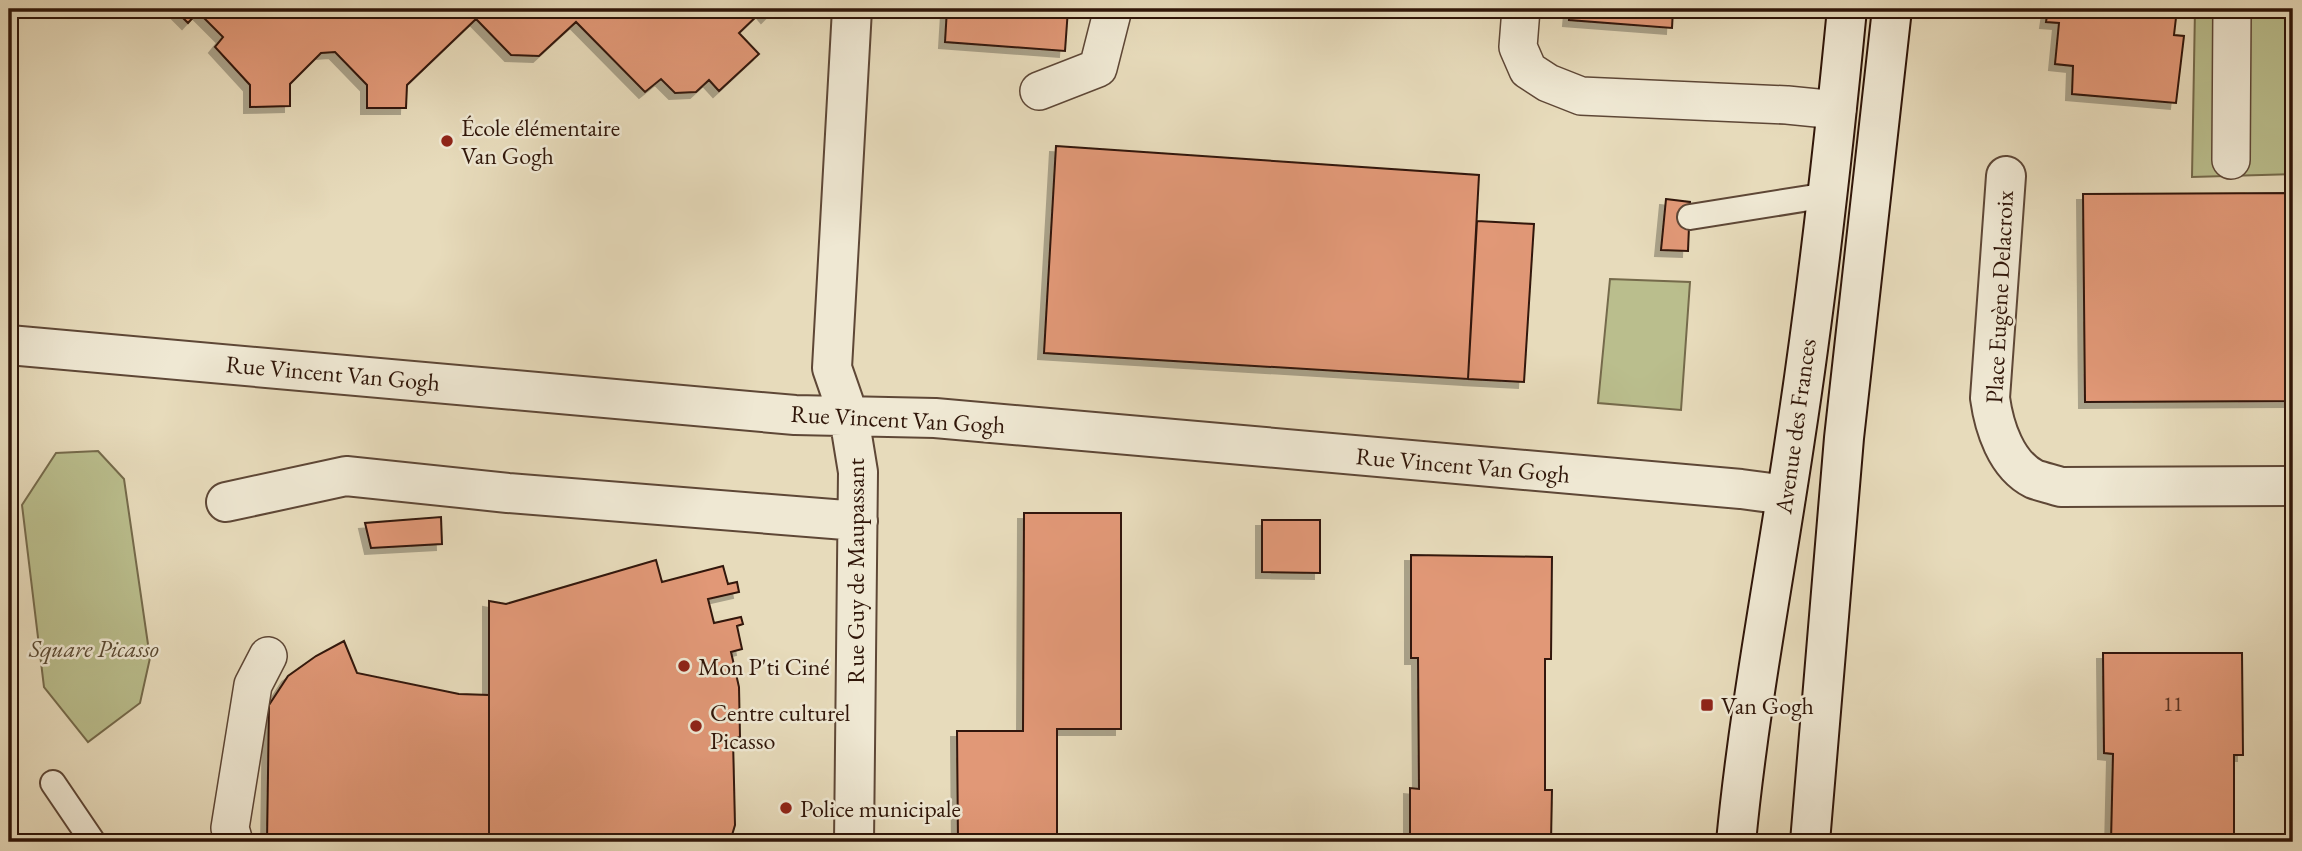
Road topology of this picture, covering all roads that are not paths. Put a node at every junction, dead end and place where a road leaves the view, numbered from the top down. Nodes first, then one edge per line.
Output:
1 (852, 9) edge
2 (1113, 9) edge
3 (1521, 9) edge
4 (1847, 9) edge
5 (1892, 9) edge
6 (2232, 9) edge
7 (1039, 91) dead end
8 (1837, 110) junction
9 (2231, 160) dead end
10 (2006, 176) dead end
11 (1828, 195) junction
12 (1690, 217) dead end
13 (9, 345) edge
14 (849, 417) junction
15 (2293, 486) edge
16 (1786, 495) junction
17 (226, 502) dead end
18 (858, 522) junction
19 (268, 656) dead end
20 (53, 783) dead end
21 (93, 842) edge
22 (234, 842) edge
23 (854, 842) edge
24 (1736, 842) edge
25 (1810, 842) edge

1 - 14 street, Rue Guy de Maupassant
2 - 7 street
3 - 8 street
4 - 8 street, Avenue des Frances
5 - 25 street, Avenue des Frances
6 - 9 street
8 - 11 street, Avenue des Frances
10 - 15 street, Place Eugène Delacroix
11 - 12 lane
11 - 16 street, Avenue des Frances
13 - 14 street, Rue Vincent Van Gogh
14 - 16 street, Rue Vincent Van Gogh
14 - 18 street, Rue Guy de Maupassant
16 - 24 street, Avenue des Frances
17 - 18 street
18 - 23 street, Rue Guy de Maupassant
19 - 22 street
20 - 21 lane

